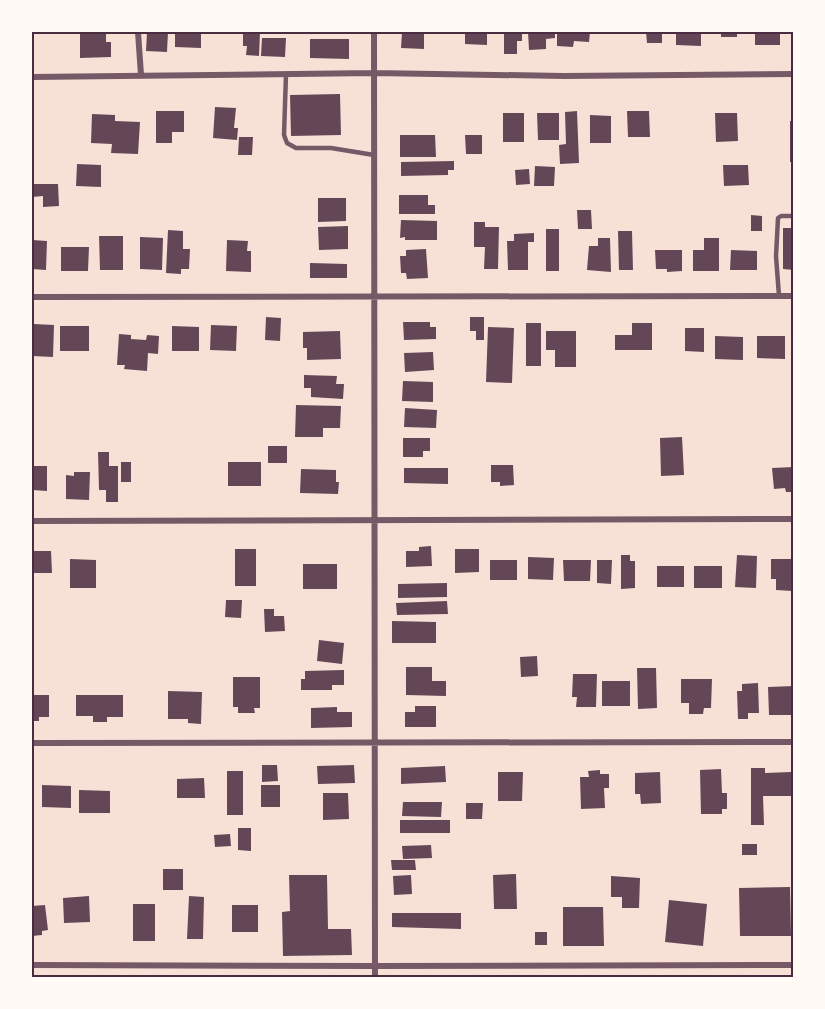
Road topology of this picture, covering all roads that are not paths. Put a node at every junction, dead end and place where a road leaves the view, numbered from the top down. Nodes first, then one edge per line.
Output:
1 (138, 32) edge
2 (374, 32) edge
3 (374, 73) junction
4 (286, 74) junction
5 (794, 74) edge
6 (141, 75) junction
7 (32, 76) edge
8 (374, 155) junction
9 (794, 216) edge
10 (779, 296) junction
11 (794, 296) edge
12 (32, 297) edge
13 (374, 298) junction
14 (374, 519) junction
15 (794, 519) edge
16 (32, 521) edge
17 (375, 742) junction
18 (794, 742) edge
19 (32, 743) edge
20 (32, 964) edge
21 (794, 965) edge
22 (375, 966) junction
23 (375, 978) edge

1 - 6 street
2 - 3 street
3 - 4 street
3 - 5 street
3 - 8 street
4 - 6 street
4 - 8 lane
6 - 7 street
8 - 13 street
9 - 10 lane
10 - 11 street
10 - 13 street
12 - 13 street
13 - 14 street
14 - 15 street
14 - 16 street
14 - 17 street
17 - 18 street
17 - 19 street
17 - 22 street
20 - 22 street
21 - 22 street
22 - 23 street

